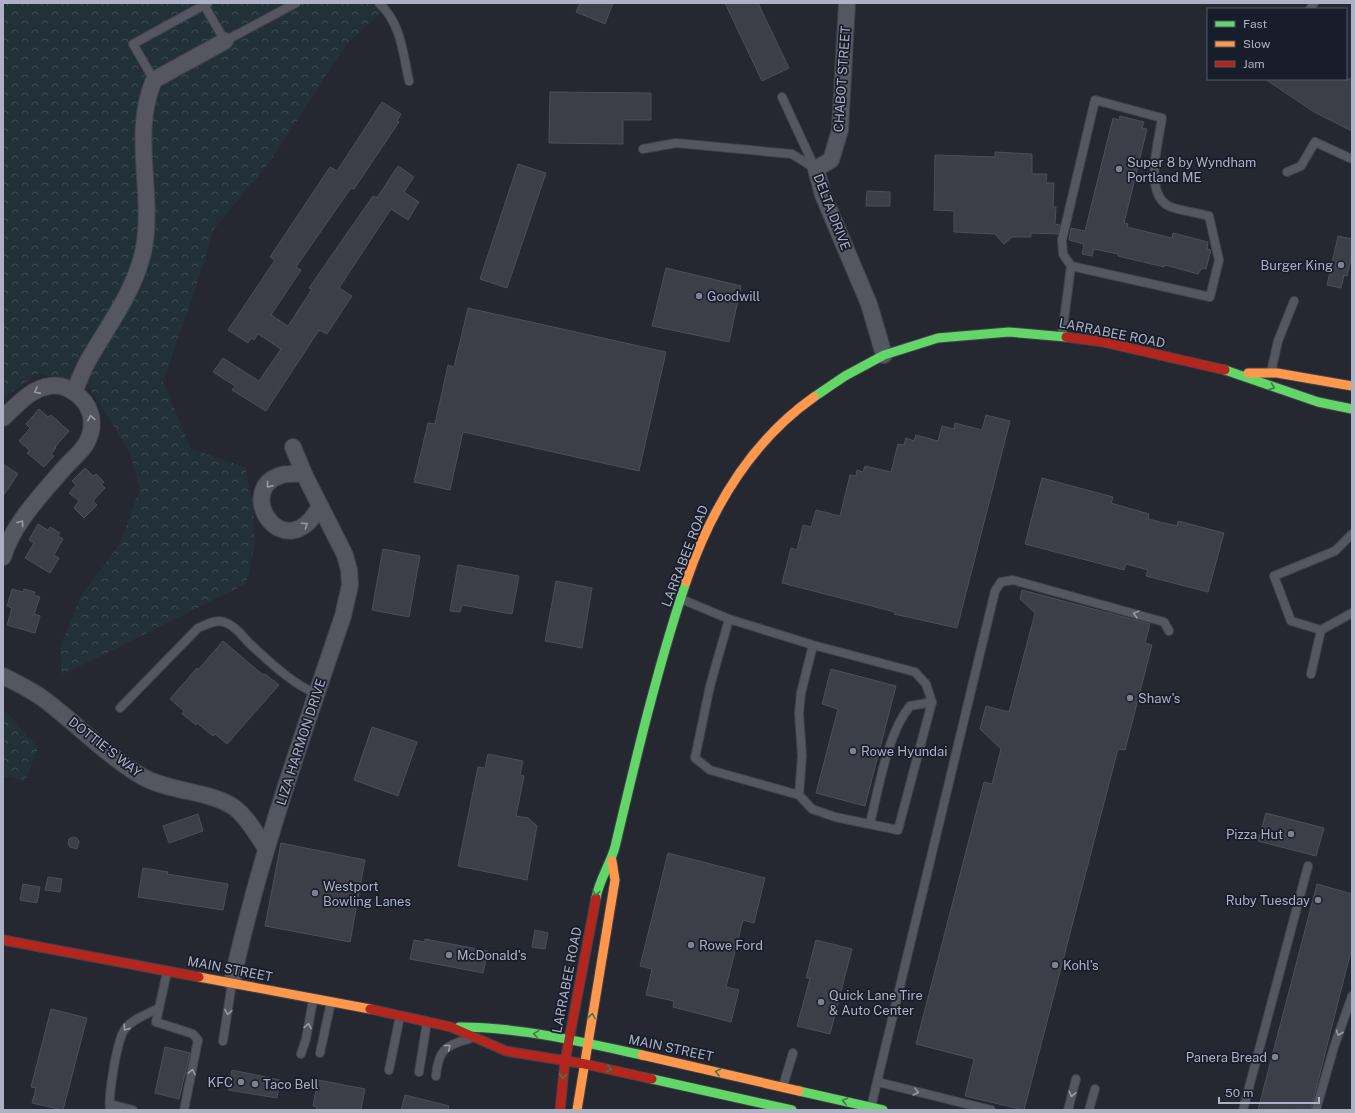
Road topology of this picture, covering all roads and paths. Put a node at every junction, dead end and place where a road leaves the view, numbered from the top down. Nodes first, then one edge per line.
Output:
1 (296, 3) edge
2 (378, 3) edge
3 (847, 3) edge
4 (206, 4) edge
5 (225, 41) junction
6 (154, 80) junction
7 (409, 81) dead end
8 (782, 97) dead end
9 (643, 149) dead end
10 (1352, 159) edge
11 (816, 169) junction
12 (1287, 172) dead end
13 (1071, 266) junction
14 (1294, 301) dead end
15 (1062, 335) junction
16 (884, 355) junction
17 (1236, 373) junction
18 (1271, 373) junction
19 (1352, 386) edge
20 (74, 392) junction
21 (1352, 409) edge
22 (3, 418) edge
23 (293, 447) dead end
24 (304, 474) junction
25 (320, 506) junction
26 (1352, 534) edge
27 (3, 557) edge
28 (680, 599) junction
29 (1352, 613) edge
30 (729, 619) junction
31 (1321, 630) junction
32 (1169, 631) dead end
33 (814, 645) junction
34 (1311, 674) dead end
35 (3, 676) edge
36 (317, 694) junction
37 (932, 702) junction
38 (120, 708) dead end
39 (799, 795) junction
40 (870, 823) junction
41 (266, 848) junction
42 (612, 858) junction
43 (1308, 866) dead end
44 (3, 940) edge
45 (167, 970) junction
46 (232, 982) junction
47 (1352, 996) edge
48 (313, 998) junction
49 (331, 1002) junction
50 (159, 1008) junction
51 (400, 1015) junction
52 (427, 1021) junction
53 (451, 1027) junction
54 (478, 1039) junction
55 (569, 1040) junction
56 (223, 1041) dead end
57 (588, 1043) junction
58 (320, 1053) dead end
59 (793, 1053) dead end
60 (301, 1054) dead end
61 (565, 1061) junction
62 (585, 1064) junction
63 (389, 1070) dead end
64 (420, 1072) dead end
65 (436, 1076) dead end
66 (1076, 1079) dead end
67 (878, 1082) junction
68 (1095, 1090) dead end
69 (781, 1096) junction
70 (110, 1107) edge
71 (871, 1109) edge
72 (133, 1110) edge
73 (184, 1110) edge
74 (560, 1110) edge
75 (577, 1110) edge
76 (792, 1110) edge
77 (883, 1110) edge
78 (991, 1110) edge
79 (1068, 1110) edge
80 (1089, 1110) edge
81 (1243, 1110) edge
82 (1316, 1110) edge

1 - 5 lane
2 - 7 lane
3 - 11 street, CHABOT STREET
4 - 5 lane
4 - 6 lane
5 - 6 street
6 - 20 street
8 - 11 lane
9 - 11 lane, DELTA DRIVE
10 - 12 lane
11 - 16 street, DELTA DRIVE
13 - 13 lane
13 - 15 lane
14 - 18 lane
15 - 16 main road, LARRABEE ROAD
15 - 17 main road, LARRABEE ROAD
16 - 28 main road, LARRABEE ROAD
17 - 18 main road, LARRABEE ROAD
17 -> 21 main road, LARRABEE ROAD
18 - 19 main road, LARRABEE ROAD
20 -> 22 street
27 -> 20 street
23 - 24 street, LIZA HARMON DRIVE
24 - 25 street, LIZA HARMON DRIVE
24 -> 25 street
25 - 36 street, LIZA HARMON DRIVE
26 - 31 lane
28 - 30 lane
28 - 42 main road, LARRABEE ROAD
29 - 31 lane
30 - 33 lane
30 - 39 lane
31 - 34 lane
32 -> 67 lane
33 - 37 lane
33 - 39 lane
35 - 41 street, DOTTIE'S WAY
36 - 38 lane
36 - 41 street, LIZA HARMON DRIVE
37 - 40 lane
37 - 40 lane
39 - 40 lane
41 - 46 street, LIZA HARMON DRIVE
42 -> 55 main road, LARRABEE ROAD
57 -> 42 main road, LARRABEE ROAD
43 - 81 lane
44 - 45 main road, MAIN STREET
45 - 46 main road, MAIN STREET
45 - 50 lane
46 - 48 main road, MAIN STREET
46 -> 56 lane
47 -> 82 lane
48 - 49 main road, MAIN STREET
60 -> 48 lane
49 - 51 main road, MAIN STREET
49 - 58 lane
50 -> 70 lane
73 -> 50 lane
51 - 52 main road, MAIN STREET
51 - 63 lane
52 - 53 main road, MAIN STREET
52 - 64 lane
53 - 54 main road, MAIN STREET
55 -> 53 main road, MAIN STREET
54 - 61 main road, MAIN STREET
65 -> 54 lane
55 - 57 main road, MAIN STREET
55 - 61 main road, LARRABEE ROAD
57 - 62 main road, LARRABEE ROAD
69 -> 57 main road, MAIN STREET
59 - 69 lane
61 - 62 main road, MAIN STREET
61 -> 74 main road, LARRABEE ROAD
62 -> 69 main road, MAIN STREET
62 - 75 main road, LARRABEE ROAD
66 -> 79 lane
67 - 71 lane
67 -> 78 lane
68 - 80 lane
71 -> 69 main road, MAIN STREET
69 - 76 main road, MAIN STREET
70 - 72 lane
71 - 77 main road, MAIN STREET

